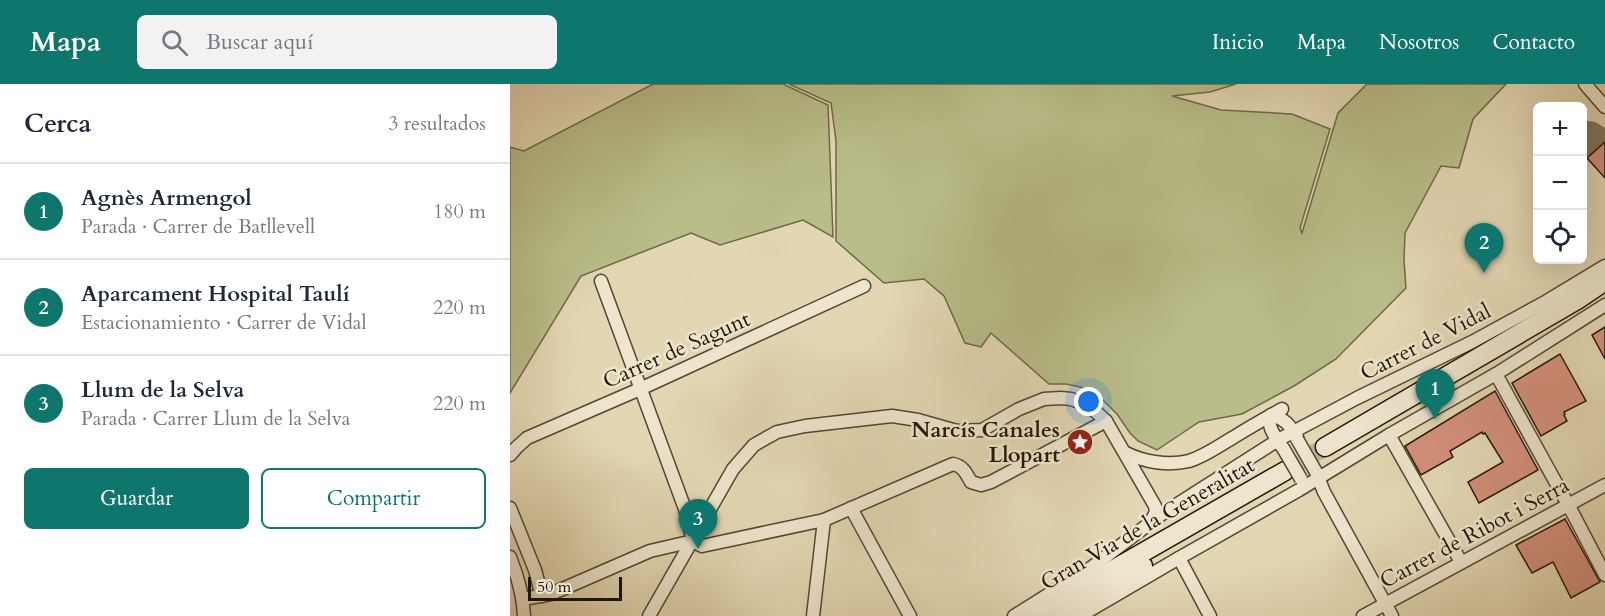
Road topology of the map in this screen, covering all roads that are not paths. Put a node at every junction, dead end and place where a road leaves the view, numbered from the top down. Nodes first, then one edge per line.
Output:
1 (1585, 84) edge
2 (1605, 107) edge
3 (1605, 266) edge
4 (601, 281) dead end
5 (1605, 281) edge
6 (864, 286) dead end
7 (1605, 294) edge
8 (1605, 304) edge
9 (1496, 374) junction
10 (640, 388) junction
11 (1276, 412) junction
12 (1106, 421) junction
13 (1295, 435) junction
14 (1389, 435) junction
15 (1280, 444) junction
16 (1126, 453) junction
17 (510, 455) edge
18 (1318, 475) junction
19 (1294, 480) junction
20 (1605, 484) edge
21 (1568, 504) junction
22 (510, 508) edge
23 (851, 508) junction
24 (824, 520) junction
25 (1150, 523) junction
26 (693, 541) junction
27 (510, 557) edge
28 (1179, 558) junction
29 (1461, 562) junction
30 (1605, 575) edge
31 (542, 596) junction
32 (523, 599) junction
33 (1385, 603) junction
34 (524, 616) edge
35 (649, 616) edge
36 (813, 616) edge
37 (910, 616) edge
38 (1014, 616) edge
39 (1032, 616) edge
40 (1059, 616) edge
41 (1080, 616) edge
42 (1210, 616) edge
43 (1363, 616) edge
44 (1392, 616) edge

1 - 2 street
3 - 13 street, Carrer de Vidal
4 - 10 street
5 - 7 street
6 - 10 street, Carrer de Sagunt
8 - 9 street
9 - 14 street
9 - 21 street
10 - 17 street, Carrer de Sagunt
10 - 26 street
11 - 13 street
11 - 15 street
11 - 16 street
12 - 16 street
12 - 23 street
12 - 26 street
13 - 15 street, Carrer de Vidal
13 - 18 street, bridge
14 - 18 street
14 - 29 street
15 - 19 street, bridge
15 - 25 street, Carrer de Vidal
16 - 25 street
18 - 19 street
18 - 33 street
19 - 28 street
19 - 39 street, Gran Via de la Generalitat
19 - 40 street, Gran Via de la Generalitat
20 - 21 street, Carrer de Ribot i Serra
21 - 29 street, Carrer de Ribot i Serra
21 - 30 street
22 - 31 street
23 - 24 street
23 - 37 street
24 - 26 street
24 - 36 street
25 - 38 street, Carrer de Vidal
26 - 31 street
26 - 35 street
27 - 32 street
28 - 41 street
28 - 42 street
29 - 33 street, Carrer de Ribot i Serra
31 - 32 street
32 - 34 street
33 - 43 street, Carrer de Ribot i Serra
33 - 44 street

